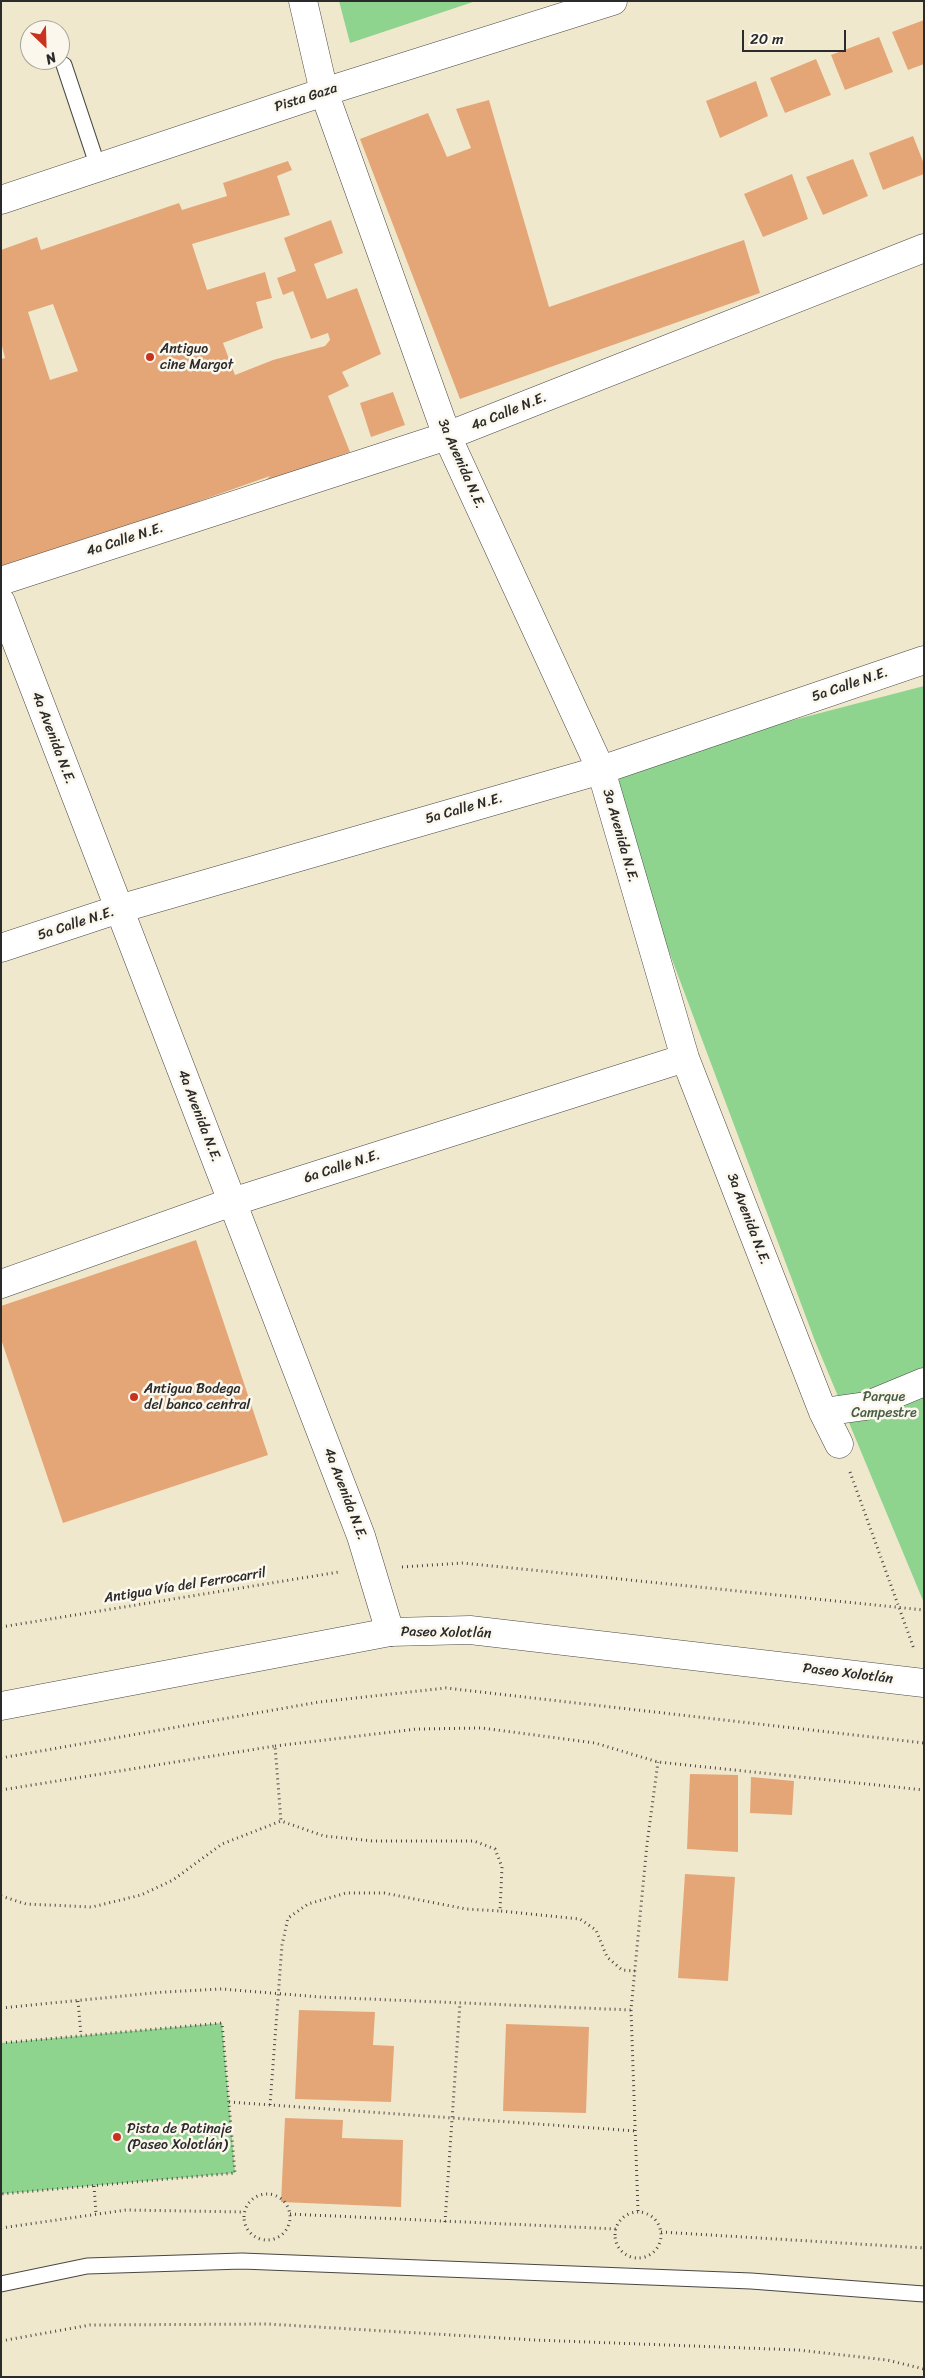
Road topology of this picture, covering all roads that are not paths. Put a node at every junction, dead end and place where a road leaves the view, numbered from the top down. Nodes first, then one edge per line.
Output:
1 (303, 1) edge
2 (613, 1) edge
3 (66, 70) edge
4 (324, 92) junction
5 (98, 167) junction
6 (1, 200) edge
7 (924, 248) edge
8 (447, 436) junction
9 (1, 581) edge
10 (1, 602) edge
11 (924, 660) edge
12 (601, 770) junction
13 (119, 909) junction
14 (1, 948) edge
15 (685, 1058) junction
16 (232, 1202) junction
17 (1, 1284) edge
18 (924, 1382) edge
19 (823, 1412) junction
20 (839, 1444) road end
21 (390, 1632) junction
22 (924, 1683) edge
23 (1, 1706) edge
24 (1, 2284) edge
25 (924, 2294) edge

1 - 4 main road, 3a Avenida N.E.
2 - 4 main road, Pista Gaza
3 - 5 lane
4 - 5 main road, Pista Gaza
4 - 8 main road, 3a Avenida N.E.
5 - 6 main road, Pista Gaza
7 - 8 main road, 4a Calle N.E.
8 - 9 main road, 4a Calle N.E.
8 - 12 main road, 3a Avenida N.E.
10 - 13 main road, 4a Avenida N.E.
11 - 12 main road, 5a Calle N.E.
12 - 13 main road, 5a Calle N.E.
12 - 15 main road, 3a Avenida N.E.
13 - 14 main road, 5a Calle N.E.
13 - 16 main road, 4a Avenida N.E.
15 - 16 main road, 6a Calle N.E.
15 - 19 main road, 3a Avenida N.E.
16 - 17 main road, 6a Calle N.E.
16 - 21 main road, 4a Avenida N.E.
18 - 19 main road
19 - 20 main road, 3a Avenida N.E.
21 - 22 main road, Paseo Xolotlán
21 - 23 main road, Paseo Xolotlán
24 - 25 lane

